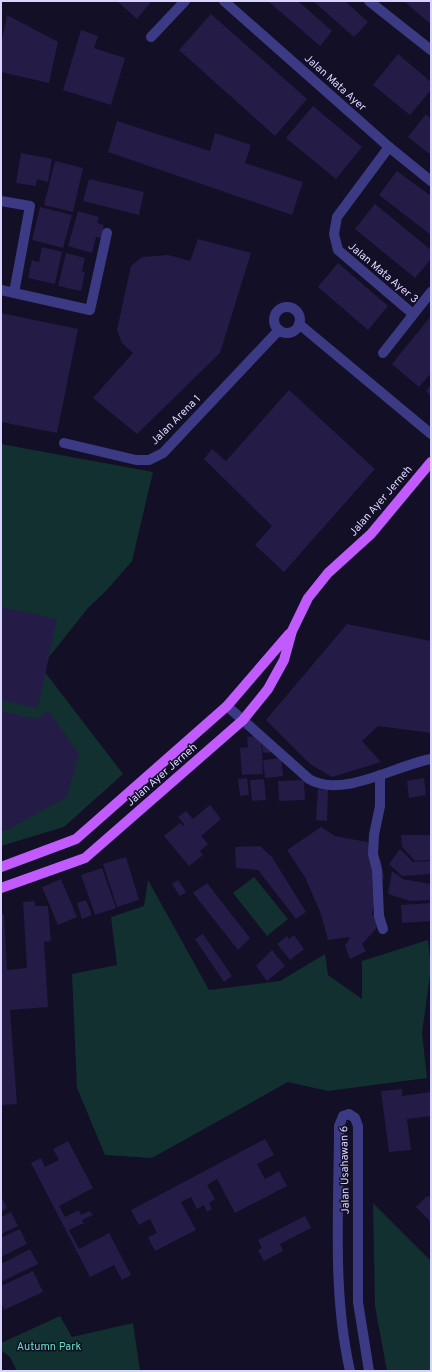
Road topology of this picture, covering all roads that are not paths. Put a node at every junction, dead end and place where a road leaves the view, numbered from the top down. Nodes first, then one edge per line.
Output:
1 (185, 1) edge
2 (224, 1) edge
3 (369, 1) edge
4 (151, 37) dead end
5 (431, 50) edge
6 (389, 147) junction
7 (431, 180) edge
8 (1, 201) edge
9 (107, 233) dead end
10 (1, 290) edge
11 (431, 292) edge
12 (14, 293) junction
13 (414, 314) junction
14 (299, 324) junction
15 (278, 330) junction
16 (382, 353) dead end
17 (431, 434) edge
18 (64, 443) dead end
19 (431, 462) edge
20 (292, 631) junction
21 (227, 706) junction
22 (243, 720) junction
23 (431, 759) edge
24 (380, 775) junction
25 (1, 867) edge
26 (1, 888) edge
27 (383, 929) dead end
28 (350, 1371) edge
29 (369, 1371) edge

1 - 4 street
2 - 6 street, Jalan Mata Ayer
3 - 5 street
6 - 7 street, Jalan Mata Ayer
6 - 13 street, Jalan Mata Ayer 3
8 - 12 street
9 - 12 street
10 - 12 street
11 - 13 street
13 - 16 street
14 - 15 street
14 - 15 street
14 - 17 street
15 - 18 street, Jalan Arena 1
19 - 20 main road, Jalan Ayer Jerneh
20 - 21 main road, Jalan Ayer Jerneh
20 - 22 main road, Jalan Ayer Jerneh
21 - 22 street
21 - 25 main road, Jalan Ayer Jerneh
22 - 24 street
22 - 26 main road, Jalan Ayer Jerneh
23 - 24 street
24 - 27 street
28 - 29 street, Jalan Usahawan 6

